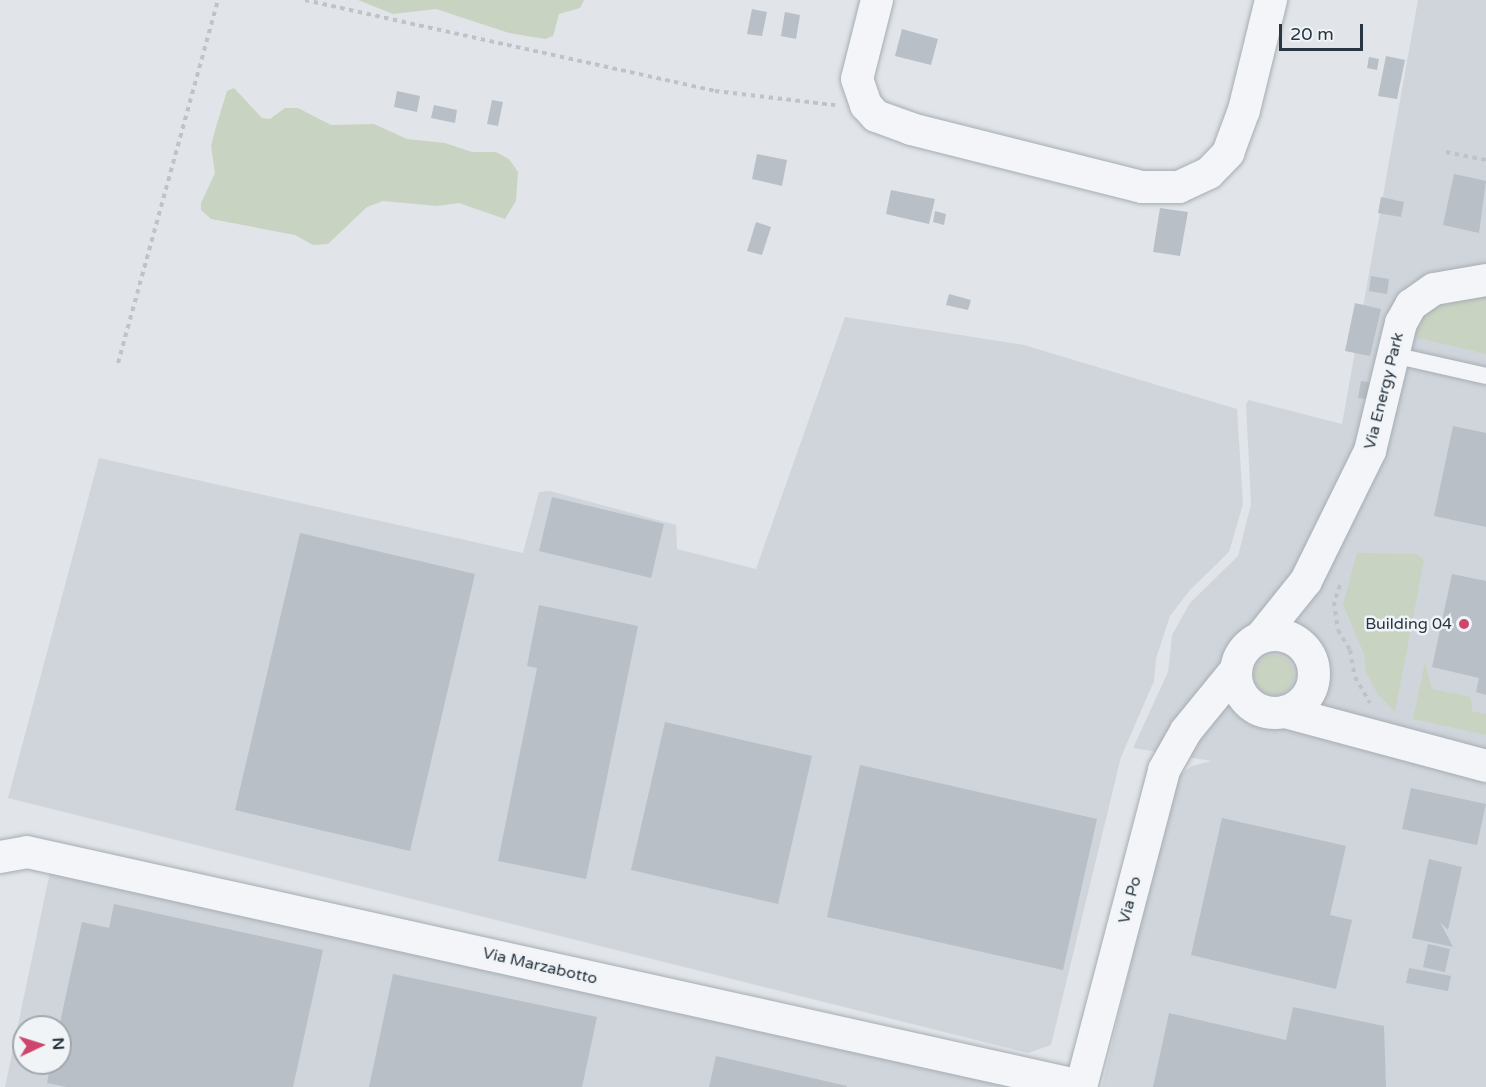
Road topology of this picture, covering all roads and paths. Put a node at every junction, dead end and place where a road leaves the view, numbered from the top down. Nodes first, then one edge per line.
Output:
1 (218, 0) edge
2 (305, 0) edge
3 (877, 0) edge
4 (1271, 0) edge
5 (866, 105) junction
6 (1446, 152) dead end
7 (1486, 160) edge
8 (1486, 280) edge
9 (1393, 356) junction
10 (118, 363) dead end
11 (1486, 376) edge
12 (1344, 575) dead end
13 (1306, 581) junction
14 (1261, 637) junction
15 (1310, 656) junction
16 (1236, 670) junction
17 (1270, 711) junction
18 (1376, 712) dead end
19 (1194, 719) junction
20 (1385, 741) junction
21 (1486, 766) edge
22 (5, 850) edge
23 (1081, 1087) edge

1 - 10 path
2 - 5 path
3 - 5 street
4 - 5 street
6 - 7 path
8 - 9 street, Via Energy Park
9 - 11 lane
9 - 13 street, Via Energy Park
12 - 18 path
13 - 14 street, Via Energy Park
13 - 15 street, Via Energy Park
14 - 15 street
14 - 16 street, Via Energy Park
15 - 17 street, Via Energy Park
15 - 20 street, Via Energy Park
16 - 17 street
16 - 19 street, Via Po
17 - 19 street
17 - 20 street, Via Energy Park
19 - 23 street, Via Po
20 - 21 street, Via Energy Park
22 - 23 street, Via Marzabotto

